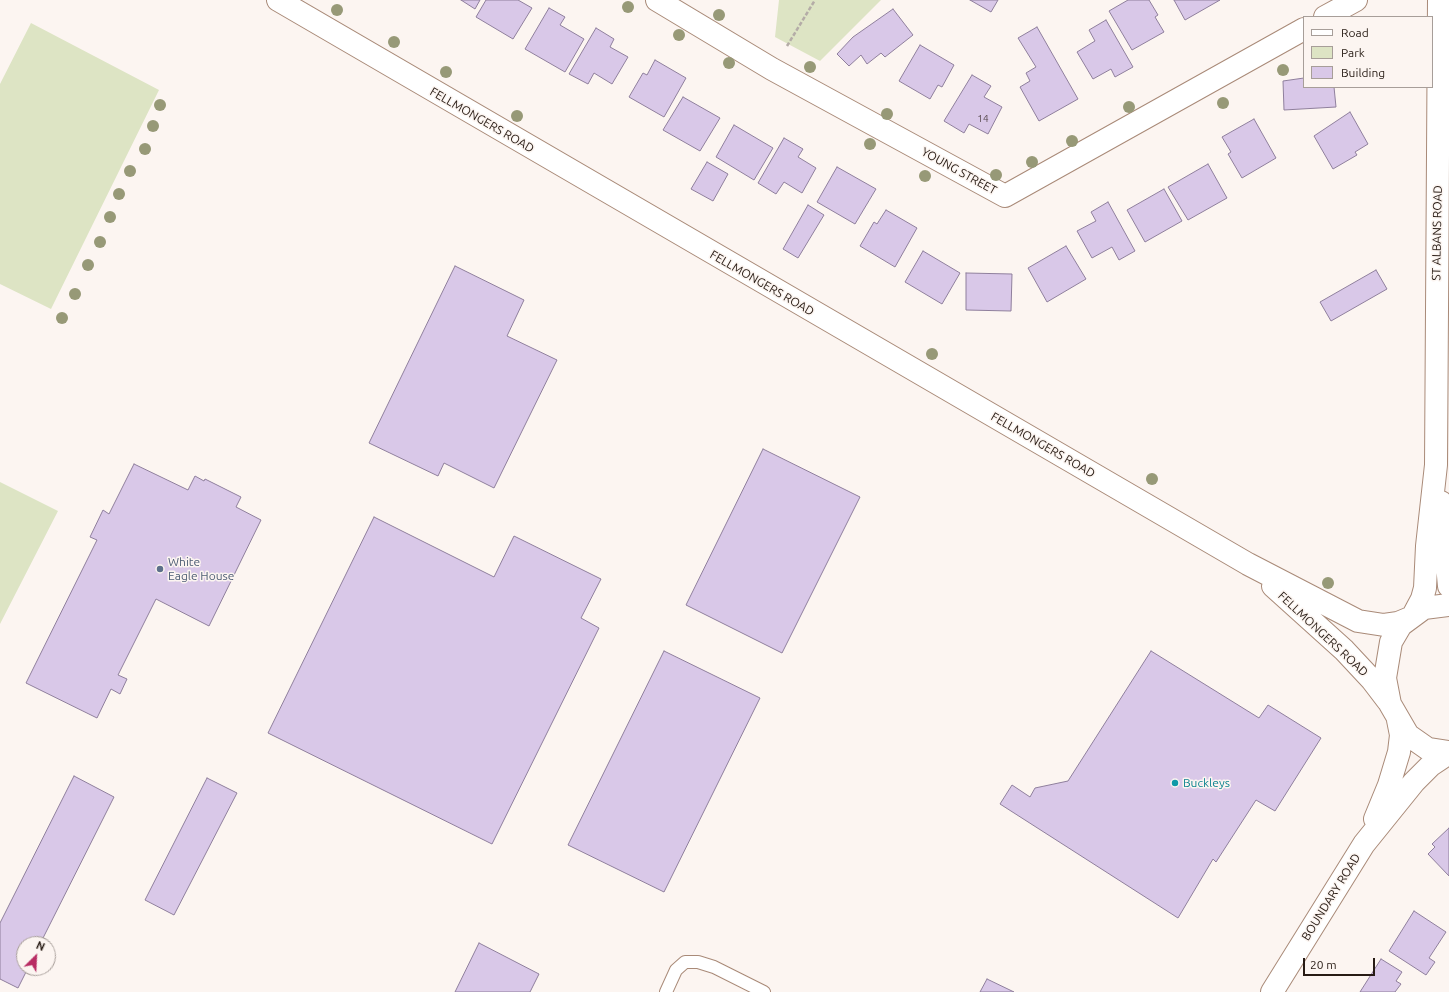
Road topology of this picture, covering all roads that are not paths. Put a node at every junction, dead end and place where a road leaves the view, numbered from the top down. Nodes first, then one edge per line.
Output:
1 (278, 0) edge
2 (656, 0) edge
3 (1356, 0) edge
4 (1439, 0) edge
5 (1327, 16) edge
6 (1303, 30) edge
7 (1442, 364) edge
8 (1436, 465) junction
9 (1248, 564) junction
10 (1449, 586) edge
11 (1449, 605) edge
12 (1412, 616) junction
13 (1396, 714) junction
14 (1449, 752) edge
15 (1364, 844) junction
16 (666, 992) edge
17 (764, 992) edge
18 (1272, 992) edge

1 - 9 street, FELLMONGERS ROAD
2 - 6 street, YOUNG STREET
3 - 5 street
4 - 7 street, ST ALBANS ROAD
7 - 8 street, ST ALBANS ROAD
8 - 10 street, ST ALBANS ROAD
8 - 12 street, ST ALBANS ROAD
9 - 12 street, FELLMONGERS ROAD
9 - 13 street, FELLMONGERS ROAD
11 - 12 street, FELLMONGERS ROAD
12 - 13 street
13 - 14 street, FELLMONGERS ROAD
13 - 15 street, BOUNDARY ROAD
14 - 15 street, BOUNDARY ROAD
15 - 18 street, BOUNDARY ROAD
16 - 17 lane

